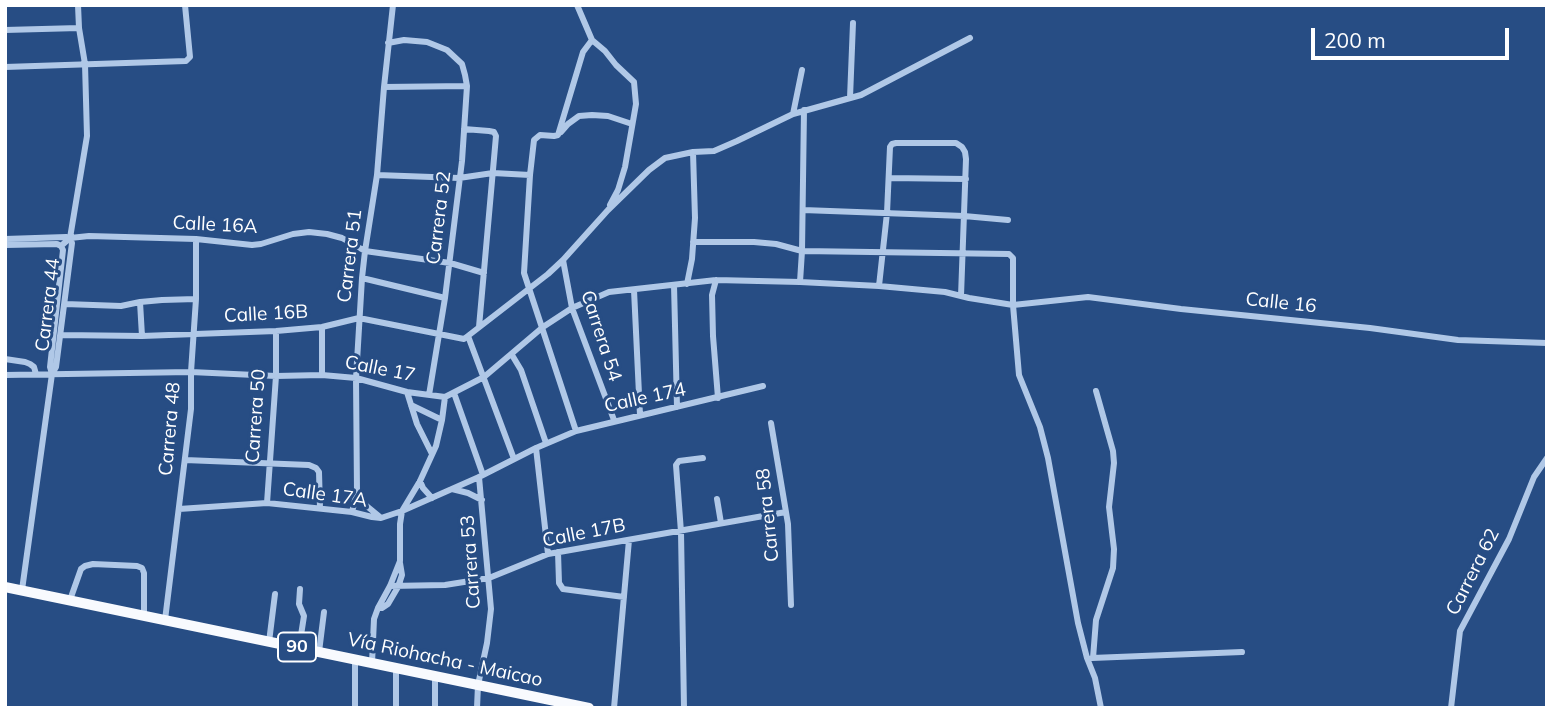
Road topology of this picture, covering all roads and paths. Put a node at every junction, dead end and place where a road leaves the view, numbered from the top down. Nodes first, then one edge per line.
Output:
1 (78, 5) edge
2 (185, 5) edge
3 (393, 5) edge
4 (577, 5) edge
5 (853, 23) dead end
6 (79, 28) junction
7 (5, 30) edge
8 (970, 38) dead end
9 (592, 40) junction
10 (388, 43) junction
11 (85, 64) junction
12 (5, 67) edge
13 (802, 70) dead end
14 (467, 86) junction
15 (384, 87) junction
16 (850, 98) junction
17 (804, 110) junction
18 (793, 114) junction
19 (632, 124) junction
20 (464, 128) junction
21 (558, 135) junction
22 (693, 152) junction
23 (493, 173) junction
24 (377, 175) junction
25 (530, 175) junction
26 (459, 177) junction
27 (889, 178) junction
28 (966, 179) junction
29 (608, 210) junction
30 (803, 210) junction
31 (887, 213) junction
32 (964, 216) junction
33 (1008, 220) dead end
34 (71, 238) junction
35 (5, 239) edge
36 (196, 239) junction
37 (693, 242) junction
38 (5, 245) edge
39 (61, 246) junction
40 (365, 251) junction
41 (802, 251) junction
42 (882, 251) junction
43 (963, 253) junction
44 (563, 260) junction
45 (450, 263) junction
46 (484, 273) junction
47 (362, 278) junction
48 (716, 281) junction
49 (800, 282) junction
50 (687, 284) junction
51 (674, 285) junction
52 (879, 286) junction
53 (529, 289) junction
54 (634, 290) junction
55 (961, 296) junction
56 (445, 298) junction
57 (196, 299) junction
58 (140, 302) junction
59 (65, 304) junction
60 (1013, 305) junction
61 (572, 308) junction
62 (359, 318) junction
63 (322, 327) junction
64 (479, 327) junction
65 (543, 327) junction
66 (276, 331) junction
67 (193, 334) junction
68 (440, 334) junction
69 (61, 335) junction
70 (142, 336) junction
71 (466, 337) junction
72 (1547, 343) edge
73 (512, 355) junction
74 (5, 359) edge
75 (191, 372) junction
76 (36, 374) junction
77 (52, 374) junction
78 (5, 375) edge
79 (322, 375) junction
80 (276, 376) junction
81 (484, 377) junction
82 (356, 378) junction
83 (763, 386) dead end
84 (1096, 391) dead end
85 (407, 392) junction
86 (454, 393) junction
87 (429, 395) junction
88 (445, 397) junction
89 (718, 398) junction
90 (411, 405) junction
91 (677, 407) junction
92 (640, 415) junction
93 (442, 420) junction
94 (614, 420) junction
95 (771, 423) dead end
96 (576, 430) junction
97 (546, 443) junction
98 (537, 447) junction
99 (432, 454) junction
100 (703, 458) dead end
101 (1547, 458) edge
102 (514, 459) junction
103 (185, 460) junction
104 (269, 465) junction
105 (481, 476) junction
106 (419, 481) junction
107 (452, 489) junction
108 (357, 492) junction
109 (432, 498) junction
110 (717, 499) dead end
111 (482, 500) junction
112 (267, 503) junction
113 (320, 508) junction
114 (179, 509) junction
115 (402, 511) junction
116 (352, 512) junction
117 (786, 512) junction
118 (381, 518) junction
119 (721, 523) junction
120 (681, 531) junction
121 (629, 540) junction
122 (558, 552) junction
123 (548, 554) junction
124 (489, 578) junction
125 (5, 587) edge
126 (394, 587) junction
127 (300, 589) dead end
128 (22, 590) junction
129 (275, 594) dead end
130 (624, 597) junction
131 (70, 600) junction
132 (791, 605) dead end
133 (324, 612) dead end
134 (144, 616) junction
135 (165, 620) junction
136 (269, 642) junction
137 (299, 648) junction
138 (319, 652) junction
139 (1242, 652) dead end
140 (1090, 658) junction
141 (355, 659) junction
142 (372, 663) junction
143 (396, 668) junction
144 (435, 676) junction
145 (478, 685) junction
146 (355, 708) edge
147 (396, 708) edge
148 (435, 708) edge
149 (477, 708) edge
150 (589, 708) edge
151 (614, 708) edge
152 (684, 708) edge
153 (1101, 708) edge
154 (1451, 708) edge

1 - 6 street, Carrera 44
2 - 11 street
3 - 10 street, Carrera 51
4 - 9 street
5 - 16 street
6 - 7 street
6 - 11 street, Carrera 44
8 - 16 street
9 - 19 street
9 - 21 street
10 - 14 street, Carrera 52
10 - 15 street, Carrera 51
11 - 12 street
11 - 34 street, Carrera 44
13 - 18 street
14 - 15 street
14 - 20 street, Carrera 52
15 - 24 street, Carrera 51
16 - 17 street
17 - 18 street
17 - 30 street
18 - 22 street
19 - 21 street
19 - 29 street
20 - 23 street
20 - 26 street, Carrera 52
21 - 25 street
22 - 29 street
22 - 37 street
23 - 25 street
23 - 26 street
23 - 46 street
24 - 26 street
24 - 40 street, Carrera 51
25 - 53 street
26 - 45 street, Carrera 52
27 - 28 street
27 - 28 street
27 - 31 street
28 - 32 street
29 - 44 street
30 - 31 street
30 - 41 street
31 - 32 street
31 - 42 street
32 - 33 street
32 - 43 street
34 - 35 street
34 - 36 street, Calle 16A
34 - 39 street
34 - 59 street, Carrera 44
36 - 40 street, Calle 16A
36 - 57 street, Carrera 48
37 - 41 street
37 - 50 street
38 - 39 street
39 - 77 street, Carrera 44
40 - 45 street
40 - 47 street, Carrera 51
41 - 42 street
41 - 49 street
42 - 43 street
42 - 52 street
43 - 55 street
43 - 60 street
44 - 53 street
44 - 61 street, Carrera 54
45 - 46 street
45 - 56 street, Carrera 52
46 - 64 street
47 - 56 street
47 - 62 street, Carrera 51
48 - 49 street, Calle 16
48 - 50 street
48 - 89 street
49 - 52 street, Calle 16
50 - 51 street
51 - 54 street
51 - 91 street
52 - 55 street, Calle 16
53 - 64 street
53 - 65 street
54 - 61 street
54 - 92 street
55 - 60 street, Calle 16
56 - 68 street, Carrera 52
57 - 58 street
57 - 67 street, Carrera 48
58 - 59 street
58 - 70 street
59 - 69 street, Carrera 44
60 - 72 street, Calle 16
60 - 140 street
61 - 65 street
61 - 94 street, Carrera 54
62 - 63 street, Calle 16B
62 - 68 street, Calle 16B
62 - 82 street, Carrera 51
63 - 66 street, Calle 16B
63 - 79 street
64 - 71 street
65 - 73 street
65 - 96 street
66 - 67 street, Calle 16B
66 - 80 street, Carrera 50
67 - 70 street, Calle 16B
67 - 75 street, Carrera 48
68 - 71 street, Calle 16B
68 - 87 street, Carrera 52
69 - 70 street, Calle 16B
69 - 77 street, Carrera 44
71 - 81 street
73 - 81 street
73 - 97 street
74 - 76 street
75 - 77 street, Calle 17
75 - 80 street, Calle 17
75 - 103 street, Carrera 48
76 - 77 street, Calle 17
76 - 78 street, Calle 17
77 - 128 street, Carrera 44
79 - 80 street, Calle 17
79 - 82 street, Calle 17
80 - 104 street, Carrera 50
81 - 86 street
81 - 102 street
82 - 85 street, Calle 17
82 - 108 street, Carrera 51
83 - 89 street, Calle 174
84 - 140 street
85 - 87 street, Calle 17
85 - 90 street
86 - 88 street
86 - 105 street, Carrera 53
87 - 88 street, Calle 17
88 - 93 street
89 - 91 street, Calle 174
90 - 93 street
90 - 99 street
91 - 92 street, Calle 174
92 - 94 street, Calle 174
93 - 99 street
94 - 96 street, Calle 174
95 - 117 street, Carrera 58
96 - 97 street, Calle 174
97 - 98 street, Calle 174
98 - 102 street, Calle 17A
98 - 123 street
99 - 106 street
100 - 120 street
101 - 154 street, Carrera 62
102 - 105 street, Calle 17A
103 - 104 street
103 - 114 street, Carrera 48
104 - 112 street, Carrera 50
104 - 113 street
105 - 107 street, Calle 17A
105 - 111 street, Carrera 53
106 - 109 street
106 - 115 street
107 - 109 street, Calle 17A
107 - 111 street
108 - 116 street, Carrera 51
108 - 118 street
109 - 115 street, Calle 17A
110 - 119 street
111 - 124 street, Carrera 53
112 - 113 street, Calle 17A
112 - 114 street, Calle 17A
113 - 116 street, Calle 17A
114 - 135 street, Carrera 48
115 - 118 street, Calle 17A
115 - 126 street
116 - 118 street, Calle 17A
117 - 119 street, Calle 17B
117 - 132 street, Carrera 58
119 - 120 street, Calle 17B
120 - 121 street, Calle 17B
120 - 152 street
121 - 122 street, Calle 17B
121 - 130 street
122 - 123 street, Calle 17B
122 - 130 street
123 - 124 street, Calle 17B
124 - 126 street, Calle 17B
124 - 145 street, Carrera 53
125 - 128 highway, Vía Riohacha - Maicao / 90
126 - 142 street
127 - 137 street
128 - 131 highway, Vía Riohacha - Maicao / 90
129 - 136 street
130 - 151 street
131 - 134 highway, Vía Riohacha - Maicao / 90
131 - 134 street
133 - 138 street
134 - 135 highway, Vía Riohacha - Maicao / 90
135 - 136 highway, Vía Riohacha - Maicao / 90
136 - 137 highway, Vía Riohacha - Maicao / 90
137 - 138 highway, Vía Riohacha - Maicao / 90
138 - 141 highway, Vía Riohacha - Maicao / 90
139 - 140 street
140 - 153 street
141 - 142 highway, Vía Riohacha - Maicao / 90
141 - 146 street
142 - 143 highway, Vía Riohacha - Maicao / 90
143 - 144 highway, Vía Riohacha - Maicao / 90
143 - 147 street
144 - 145 highway, Vía Riohacha - Maicao / 90
144 - 148 street
145 - 149 street, Carrera 53
145 - 150 highway, Vía Riohacha - Maicao / 90

